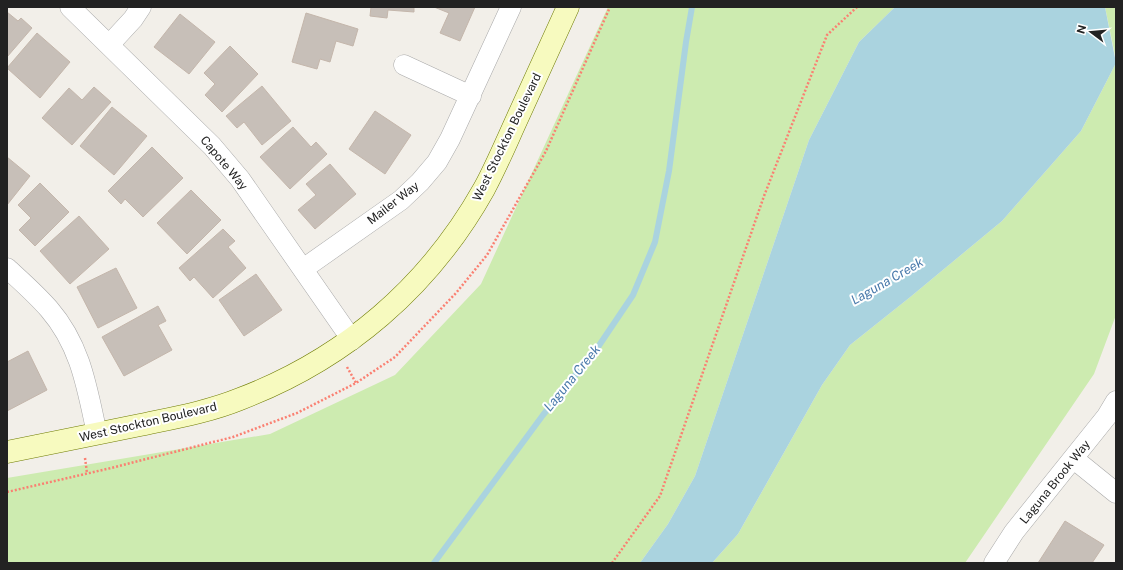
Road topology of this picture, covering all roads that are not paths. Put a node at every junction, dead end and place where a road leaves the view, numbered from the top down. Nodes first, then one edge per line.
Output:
1 (70, 7) edge
2 (141, 7) edge
3 (511, 7) edge
4 (568, 7) edge
5 (109, 45) junction
6 (404, 65) dead end
7 (471, 96) junction
8 (7, 268) edge
9 (303, 269) junction
10 (352, 340) junction
11 (1116, 401) edge
12 (97, 434) junction
13 (7, 452) edge
14 (1074, 459) junction
15 (1116, 493) edge
16 (994, 563) edge

1 - 5 street, Capote Way
2 - 5 street
3 - 7 street, Mailer Way
4 - 10 street, West Stockton Boulevard
5 - 9 street, Capote Way
6 - 7 street
7 - 9 street, Mailer Way
8 - 12 street
9 - 10 street, Capote Way
10 - 12 street, West Stockton Boulevard
11 - 14 street, Laguna Brook Way
12 - 13 street, West Stockton Boulevard
14 - 15 street
14 - 16 street, Laguna Brook Way

